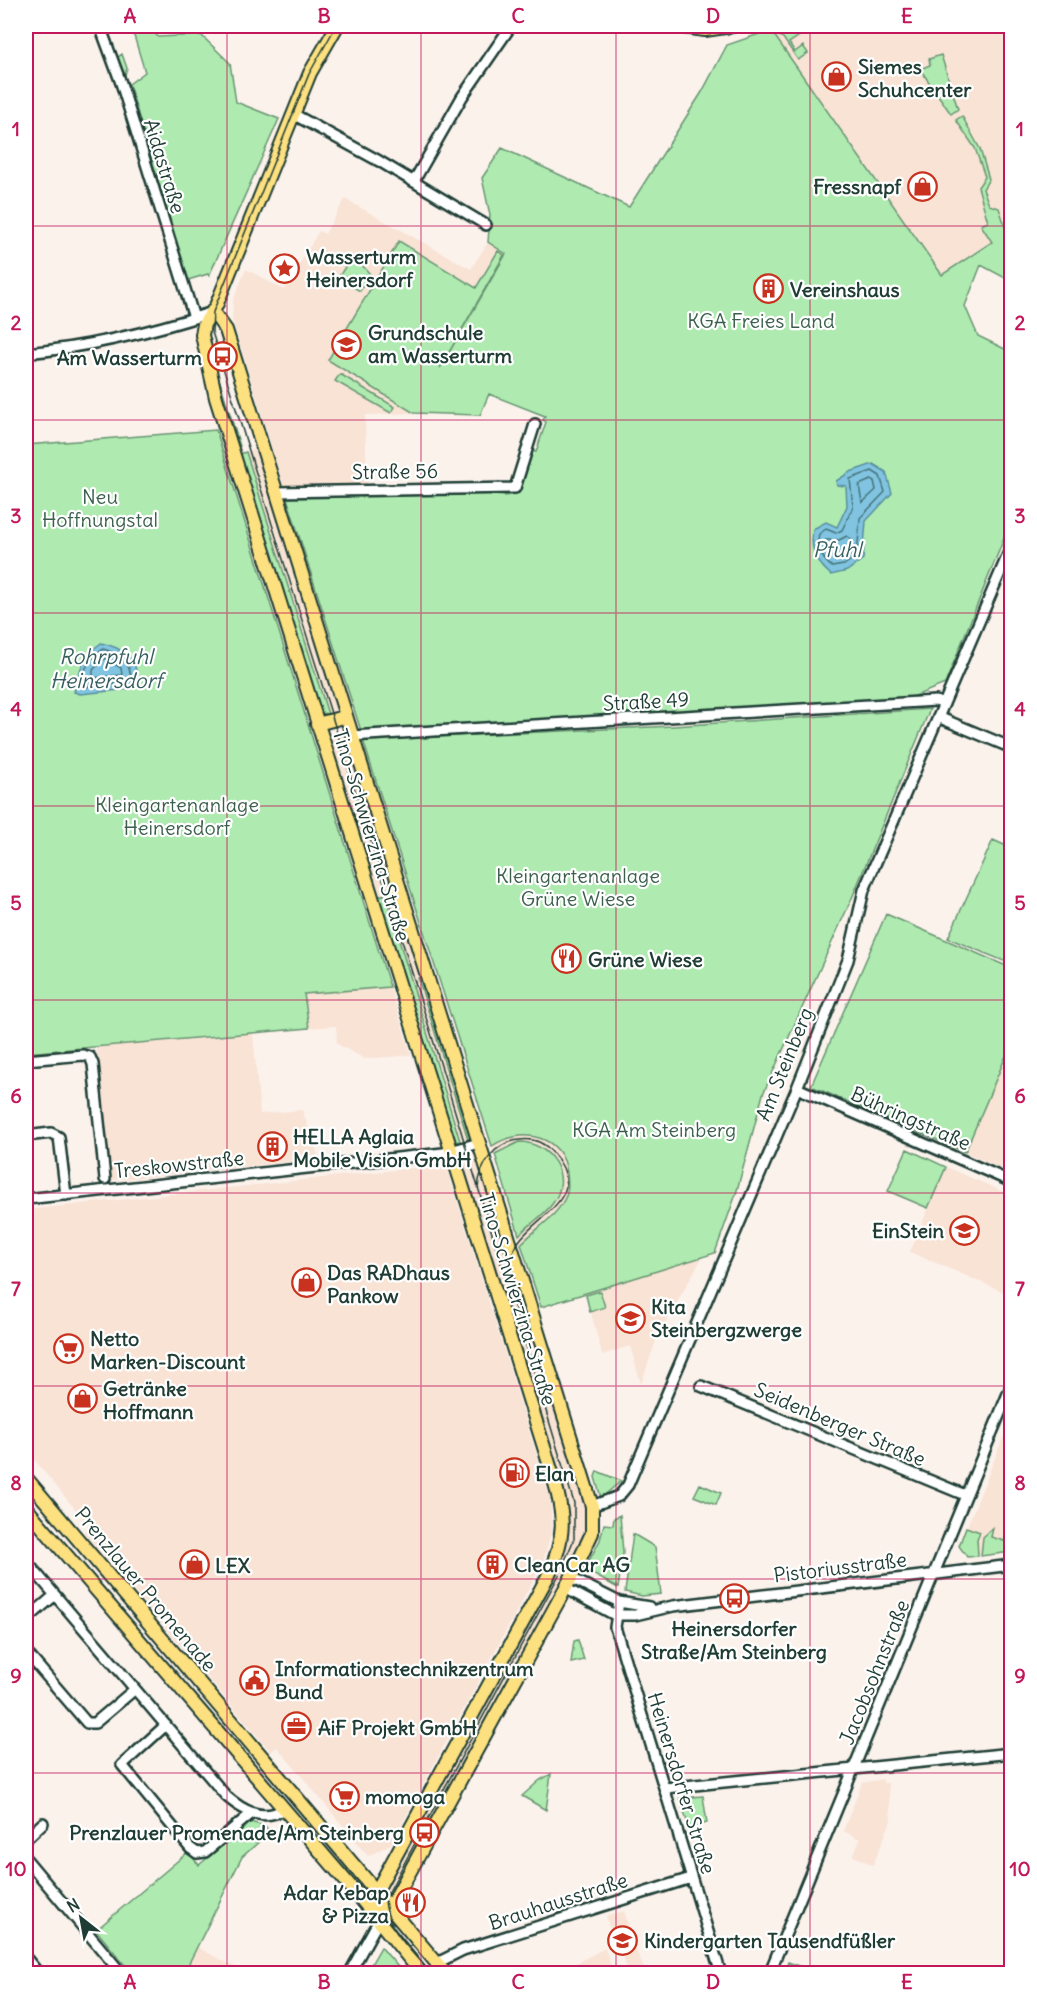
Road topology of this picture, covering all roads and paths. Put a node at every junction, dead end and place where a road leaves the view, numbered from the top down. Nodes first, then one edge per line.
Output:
1 (100, 26) edge
2 (337, 26) edge
3 (511, 26) edge
4 (676, 26) edge
5 (732, 26) edge
6 (292, 114) junction
7 (414, 181) junction
8 (486, 225) dead end
9 (213, 312) junction
10 (194, 318) junction
11 (26, 352) edge
12 (535, 424) dead end
13 (276, 492) junction
14 (1011, 544) edge
15 (1009, 559) edge
16 (944, 705) junction
17 (344, 717) junction
18 (938, 717) junction
19 (318, 724) junction
20 (351, 736) junction
21 (1011, 748) edge
22 (26, 1060) edge
23 (797, 1088) junction
24 (26, 1136) edge
25 (478, 1143) junction
26 (451, 1152) junction
27 (105, 1179) dead end
28 (1011, 1182) edge
29 (66, 1195) junction
30 (26, 1199) edge
31 (1011, 1384) edge
32 (701, 1386) dead end
33 (26, 1478) edge
34 (965, 1495) junction
35 (592, 1506) junction
36 (26, 1508) edge
37 (26, 1561) edge
38 (1011, 1564) edge
39 (933, 1574) junction
40 (561, 1581) junction
41 (55, 1595) junction
42 (619, 1602) junction
43 (673, 1606) junction
44 (615, 1615) junction
45 (26, 1620) edge
46 (26, 1652) edge
47 (135, 1689) junction
48 (166, 1725) junction
49 (238, 1727) junction
50 (223, 1740) junction
51 (1011, 1753) edge
52 (855, 1767) junction
53 (665, 1788) junction
54 (284, 1809) junction
55 (252, 1813) junction
56 (43, 1823) dead end
57 (26, 1839) edge
58 (26, 1859) edge
59 (691, 1878) junction
60 (377, 1890) junction
61 (391, 1906) junction
62 (379, 1920) junction
63 (26, 1958) edge
64 (437, 1963) junction
65 (118, 1970) edge
66 (39, 1974) edge
67 (106, 1974) edge
68 (349, 1974) edge
69 (422, 1974) edge
70 (446, 1974) edge
71 (721, 1974) edge
72 (769, 1974) edge

1 - 10 street, Aidastraße
2 - 6 main road, Tino-Schwierzina-Straße
3 - 7 street
4 - 5 main road
6 - 7 street
6 - 9 main road, Tino-Schwierzina-Straße
7 - 8 street
9 - 10 street
9 - 13 main road, Tino-Schwierzina-Straße
9 - 19 main road, Tino-Schwierzina-Straße
10 - 11 street
12 - 13 street, Straße 56
13 - 17 main road, Tino-Schwierzina-Straße
14 - 15 street, Am Steinberg
15 - 16 street, Am Steinberg
16 - 18 street, Am Steinberg
16 - 20 street, Straße 49
17 - 19 main road, Tino-Schwierzina-Straße
17 - 20 main road, Tino-Schwierzina-Straße
18 - 21 street
18 - 23 street, Am Steinberg
19 - 26 main road, Tino-Schwierzina-Straße
20 - 25 main road, Tino-Schwierzina-Straße
22 - 27 street
23 - 28 street, Bühringstraße
23 - 35 street, Am Steinberg
24 - 29 street
25 - 26 street, Treskowstraße
25 - 35 main road, Tino-Schwierzina-Straße
26 - 29 street, Treskowstraße
26 - 40 main road, Tino-Schwierzina-Straße
29 - 30 street, Treskowstraße
31 - 34 street, Jacobsohnstraße
32 - 34 street, Seidenberger Straße
33 - 49 main road, Prenzlauer Promenade
34 - 39 street, Jacobsohnstraße
35 - 40 main road
36 - 50 main road, Prenzlauer Promenade
37 - 41 street
38 - 39 street, Pistoriusstraße
39 - 43 street, Pistoriusstraße
39 - 52 street, Jacobsohnstraße
40 - 42 street, Pistoriusstraße
40 - 44 street
40 - 60 main road
40 - 61 main road
41 - 45 street
41 - 47 street
42 - 43 street, Pistoriusstraße
42 - 44 street, Heinersdorfer Straße
43 - 44 street, Pistoriusstraße
44 - 53 street, Heinersdorfer Straße
46 - 47 street
47 - 48 street
48 - 55 street
48 - 55 street
49 - 50 main road
49 - 60 main road, Prenzlauer Promenade
50 - 54 main road, Prenzlauer Promenade
51 - 52 street
52 - 53 street
52 - 72 street, Jacobsohnstraße
53 - 59 street, Heinersdorfer Straße
54 - 55 street
54 - 62 main road, Prenzlauer Promenade
56 - 57 street
58 - 65 street
59 - 64 street, Brauhausstraße
59 - 71 street, Heinersdorfer Straße
60 - 61 main road, Prenzlauer Promenade
60 - 62 main road
61 - 62 main road
61 - 64 main road, Prenzlauer Promenade
62 - 68 street
62 - 69 main road, Prenzlauer Promenade
63 - 66 street
64 - 70 main road, Prenzlauer Promenade
65 - 67 street

